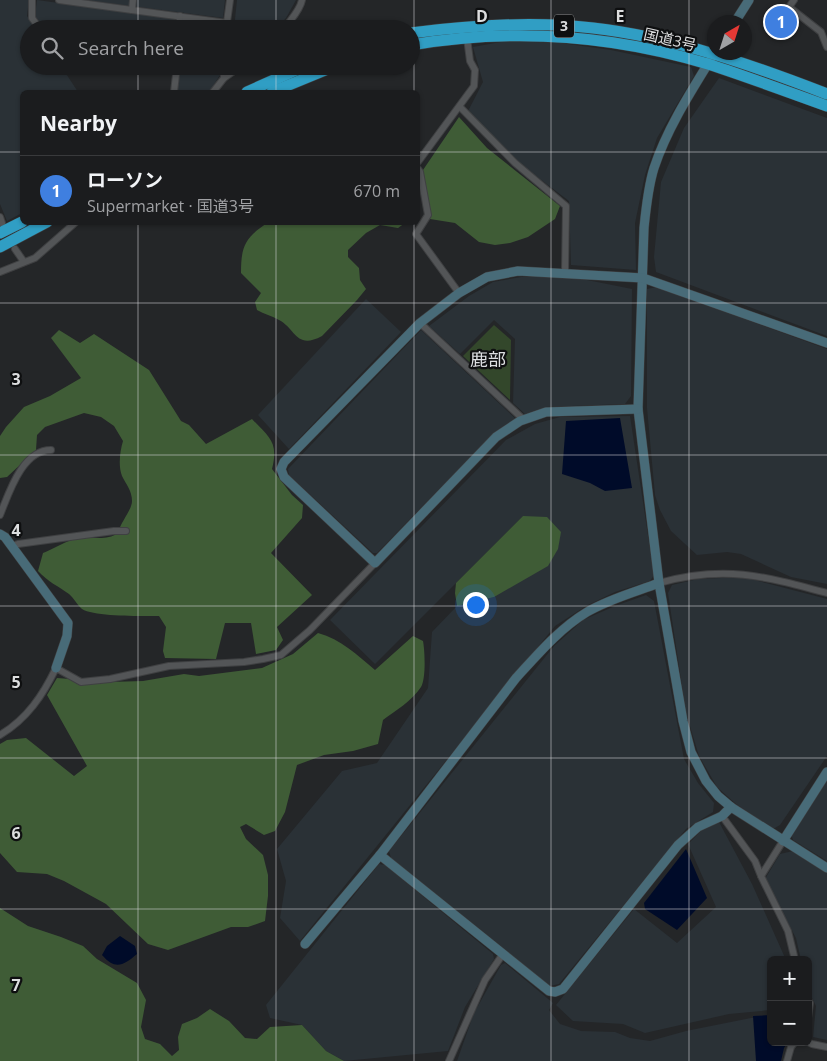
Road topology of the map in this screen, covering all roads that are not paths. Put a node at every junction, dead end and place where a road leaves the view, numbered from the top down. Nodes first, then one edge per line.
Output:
1 (32, 0) edge
2 (58, 0) edge
3 (133, 0) edge
4 (230, 0) edge
5 (302, 0) edge
6 (749, 0) edge
7 (794, 0) edge
8 (132, 10) junction
9 (739, 15) edge
10 (180, 16) junction
11 (33, 20) edge
12 (180, 20) edge
13 (198, 20) edge
14 (227, 20) edge
15 (291, 20) edge
16 (420, 32) edge
17 (467, 38) junction
18 (420, 44) edge
19 (827, 47) edge
20 (707, 55) edge
21 (707, 56) edge
22 (710, 60) edge
23 (719, 60) edge
24 (723, 60) edge
25 (176, 75) edge
26 (224, 75) edge
27 (228, 75) edge
28 (285, 75) edge
29 (313, 75) edge
30 (224, 78) junction
31 (174, 90) edge
32 (215, 90) edge
33 (251, 90) edge
34 (277, 90) edge
35 (827, 94) edge
36 (827, 106) edge
37 (460, 108) junction
38 (420, 159) edge
39 (420, 172) edge
40 (20, 222) edge
41 (1, 224) edge
42 (41, 225) edge
43 (73, 225) edge
44 (0, 247) edge
45 (15, 249) dead end
46 (24, 262) junction
47 (0, 272) edge
48 (565, 273) junction
49 (643, 278) junction
50 (459, 293) junction
51 (420, 323) junction
52 (827, 343) edge
53 (638, 409) junction
54 (524, 420) junction
55 (51, 450) dead end
56 (0, 515) edge
57 (126, 531) dead end
58 (0, 534) edge
59 (12, 546) junction
60 (375, 563) junction
61 (659, 583) junction
62 (827, 593) edge
63 (56, 668) junction
64 (0, 735) edge
65 (827, 772) edge
66 (731, 807) junction
67 (722, 816) junction
68 (783, 840) junction
69 (380, 855) junction
70 (827, 868) edge
71 (761, 876) junction
72 (305, 944) dead end
73 (503, 954) junction
74 (794, 956) edge
75 (812, 1044) edge
76 (792, 1046) edge
77 (827, 1047) edge
78 (449, 1061) edge
79 (787, 1061) edge

1 - 11 street
2 - 8 street
3 - 8 street
4 - 14 street
5 - 15 street
6 - 9 street
7 - 19 street
8 - 10 street
10 - 12 street
10 - 13 street
16 - 20 highway, 国道3号 / 3
17 - 18 highway, 国道3号 / 3
17 - 21 highway, 国道3号 / 3
17 - 37 street
22 - 49 street
23 - 36 highway, 国道3号 / 3
24 - 35 highway, 国道3号 / 3
25 - 31 street
26 - 30 street
27 - 30 street
28 - 33 highway
29 - 34 highway
30 - 32 street
37 - 38 street
37 - 48 street
39 - 50 street
40 - 41 highway
42 - 44 highway
43 - 46 street
45 - 46 street
46 - 47 street
48 - 49 street
48 - 50 street
49 - 52 street
49 - 53 street
50 - 51 street
51 - 54 street
51 - 60 street
53 - 54 street
53 - 61 street
54 - 60 street
55 - 56 street
57 - 59 street
58 - 59 street
59 - 63 street
60 - 63 street
61 - 62 street
61 - 66 street
61 - 69 street
63 - 64 street
65 - 68 street
66 - 67 street
66 - 68 street
67 - 71 street
67 - 73 street
68 - 70 street
68 - 71 street
69 - 72 street
69 - 73 street
71 - 74 street
73 - 78 street
75 - 77 street
76 - 79 street

